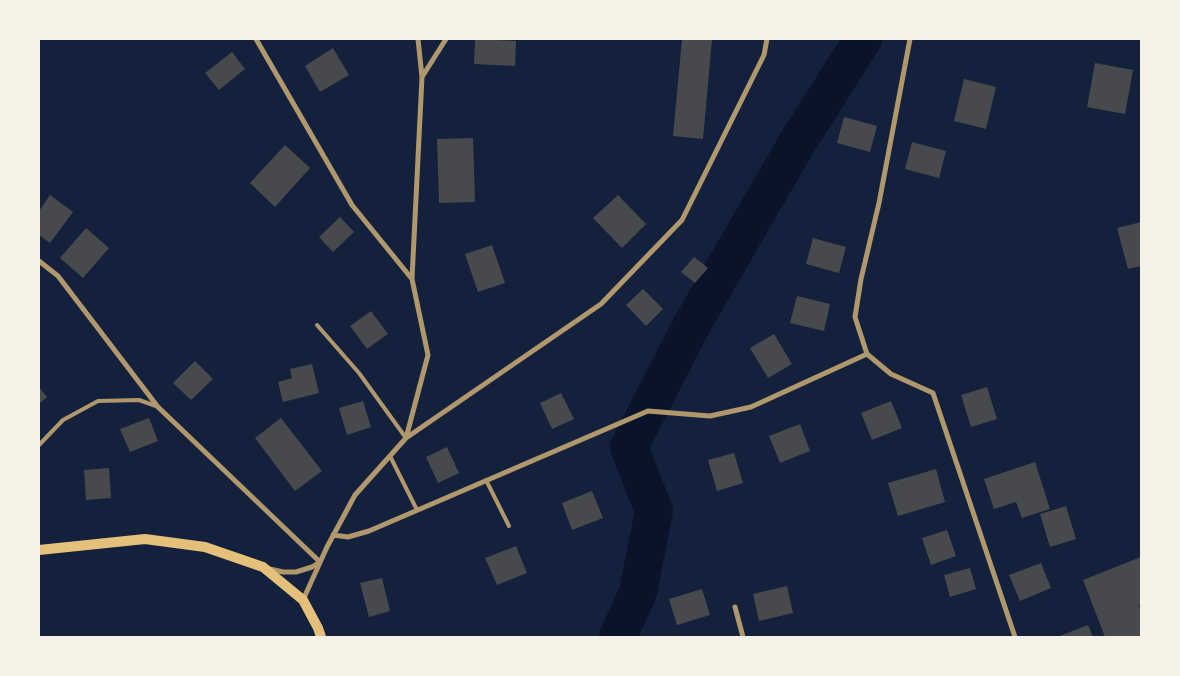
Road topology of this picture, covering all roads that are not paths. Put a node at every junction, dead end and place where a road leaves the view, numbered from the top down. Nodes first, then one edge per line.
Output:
1 (256, 39) edge
2 (418, 39) edge
3 (446, 39) edge
4 (767, 39) edge
5 (910, 39) edge
6 (422, 77) junction
7 (39, 261) edge
8 (412, 279) junction
9 (317, 326) dead end
10 (867, 354) junction
11 (158, 407) junction
12 (406, 438) junction
13 (39, 445) edge
14 (390, 456) junction
15 (486, 480) junction
16 (417, 510) junction
17 (509, 526) dead end
18 (333, 534) junction
19 (39, 550) edge
20 (320, 562) junction
21 (263, 567) junction
22 (303, 600) junction
23 (736, 606) dead end
24 (321, 637) edge
25 (743, 637) edge
26 (1015, 637) edge

1 - 8 street
2 - 6 street
3 - 6 street
4 - 12 street
5 - 10 street
6 - 8 street
7 - 11 street
8 - 12 street
9 - 12 lane
10 - 15 street
10 - 26 street
11 - 13 lane
11 - 20 street
12 - 14 street
14 - 16 lane
14 - 18 street
15 - 16 street
15 - 17 lane
16 - 18 street
18 - 20 street
19 - 21 main road
20 - 21 street
20 - 22 street
21 - 22 main road
22 - 24 main road
23 - 25 street

